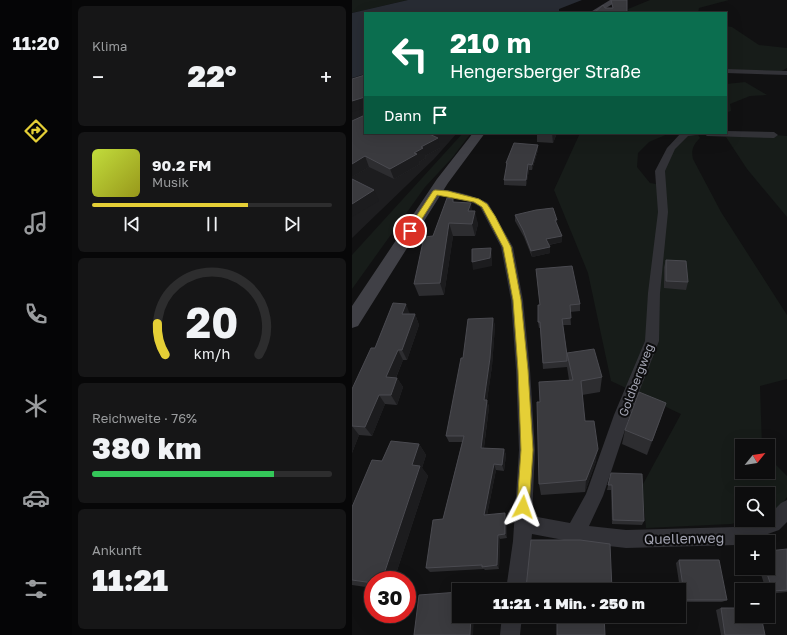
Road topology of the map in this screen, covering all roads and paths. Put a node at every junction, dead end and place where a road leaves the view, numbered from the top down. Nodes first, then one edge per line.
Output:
1 (615, 0) edge
2 (606, 5) junction
3 (595, 12) edge
4 (608, 12) edge
5 (727, 71) edge
6 (787, 73) edge
7 (478, 134) edge
8 (685, 134) edge
9 (727, 134) edge
10 (774, 135) dead end
11 (435, 192) junction
12 (352, 321) edge
13 (787, 509) edge
14 (522, 523) junction
15 (574, 533) junction
16 (517, 583) edge
17 (511, 623) edge
18 (510, 635) edge

1 - 2 main road
2 - 3 main road
2 - 4 street
5 - 6 street
7 - 11 main road
8 - 15 street, Goldbergweg
9 - 10 street
11 - 12 main road
11 - 14 street
13 - 15 street, Quellenweg
14 - 15 street
14 - 16 street
17 - 18 street

